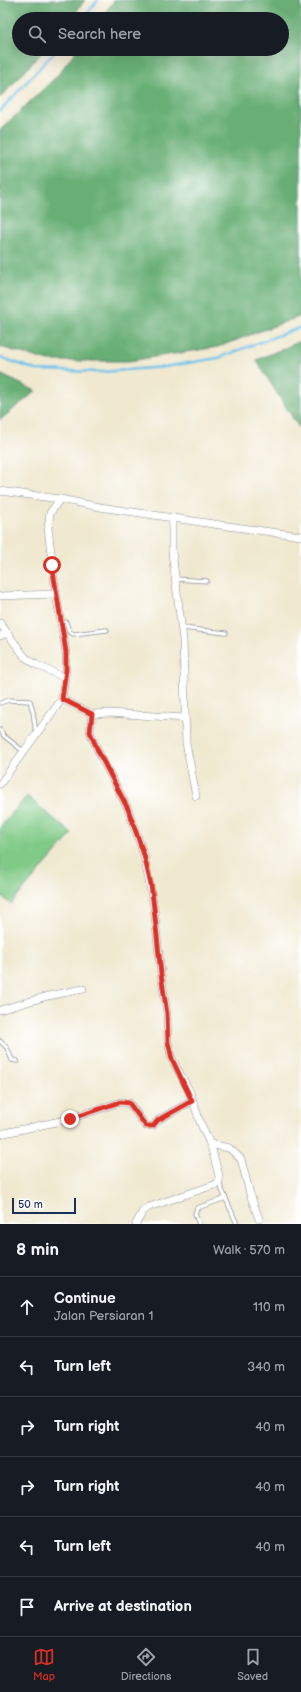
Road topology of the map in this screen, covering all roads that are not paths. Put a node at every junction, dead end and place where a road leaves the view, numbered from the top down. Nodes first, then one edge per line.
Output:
1 (0, 491) edge
2 (60, 499) junction
3 (172, 517) junction
4 (301, 536) edge
5 (174, 578) junction
6 (207, 581) dead end
7 (56, 594) junction
8 (0, 596) edge
9 (64, 622) junction
10 (0, 623) edge
11 (182, 628) junction
12 (107, 630) dead end
13 (8, 633) junction
14 (226, 633) dead end
15 (0, 636) edge
16 (65, 678) junction
17 (62, 699) junction
18 (0, 703) edge
19 (92, 714) junction
20 (185, 718) junction
21 (0, 730) edge
22 (36, 735) junction
23 (23, 751) junction
24 (0, 784) edge
25 (196, 796) dead end
26 (83, 989) dead end
27 (0, 1010) edge
28 (0, 1041) edge
29 (17, 1062) dead end
30 (192, 1101) junction
31 (0, 1134) edge
32 (210, 1144) junction
33 (219, 1182) junction
34 (226, 1198) junction
35 (259, 1219) dead end
36 (136, 1224) edge
37 (199, 1224) edge
38 (237, 1224) edge

1 - 2 street
2 - 3 street
2 - 7 street
3 - 4 street
3 - 5 street
5 - 6 lane
5 - 11 street
7 - 8 street
7 - 9 street
9 - 12 lane
9 - 16 street
10 - 13 street
11 - 14 lane
11 - 20 street
13 - 15 street
13 - 16 street
16 - 17 street
17 - 19 street
17 - 22 street
18 - 22 lane
19 - 20 street
19 - 30 street
20 - 25 street
21 - 23 lane
22 - 23 street
23 - 24 street
26 - 27 street
28 - 29 lane
30 - 31 street
30 - 32 street
32 - 33 street
32 - 35 street
33 - 34 lane
33 - 36 street
34 - 37 lane
34 - 38 lane

